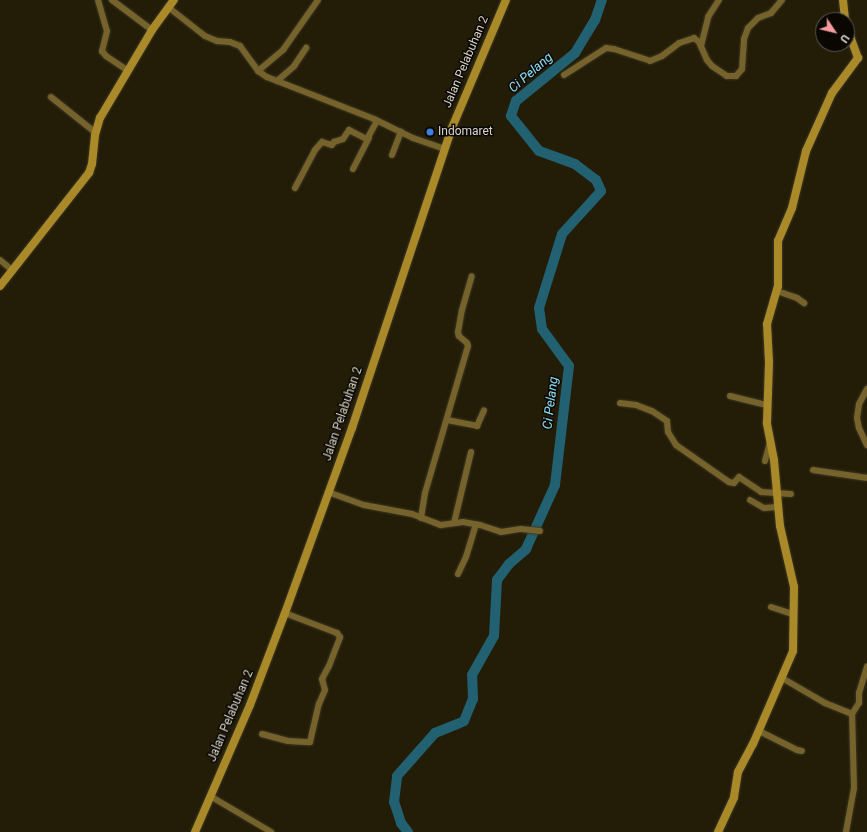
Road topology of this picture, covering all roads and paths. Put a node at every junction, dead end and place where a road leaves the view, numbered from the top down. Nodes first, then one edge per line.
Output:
1 (98, 0) edge
2 (112, 0) edge
3 (174, 0) edge
4 (318, 0) edge
5 (506, 0) edge
6 (719, 0) edge
7 (782, 0) edge
8 (844, 0) edge
9 (168, 7) junction
10 (845, 12) edge
11 (152, 30) junction
12 (701, 46) junction
13 (306, 48) dead end
14 (855, 50) edge
15 (128, 71) junction
16 (258, 71) junction
17 (564, 75) dead end
18 (277, 81) junction
19 (50, 96) dead end
20 (377, 121) junction
21 (96, 132) junction
22 (401, 132) junction
23 (369, 138) junction
24 (445, 149) junction
25 (392, 155) dead end
26 (353, 169) dead end
27 (295, 188) dead end
28 (0, 260) edge
29 (12, 270) junction
30 (472, 276) dead end
31 (0, 286) edge
32 (777, 291) junction
33 (804, 303) dead end
34 (867, 388) edge
35 (730, 396) dead end
36 (620, 403) dead end
37 (768, 405) junction
38 (484, 410) dead end
39 (447, 420) junction
40 (770, 440) junction
41 (867, 445) edge
42 (471, 452) dead end
43 (765, 461) dead end
44 (813, 470) dead end
45 (867, 478) edge
46 (328, 492) junction
47 (777, 494) junction
48 (791, 494) dead end
49 (750, 500) dead end
50 (778, 507) junction
51 (421, 518) junction
52 (454, 523) junction
53 (476, 524) junction
54 (540, 531) dead end
55 (458, 574) dead end
56 (771, 607) dead end
57 (285, 613) junction
58 (793, 614) junction
59 (867, 666) edge
60 (782, 678) junction
61 (852, 714) junction
62 (759, 731) junction
63 (262, 734) dead end
64 (802, 751) dead end
65 (210, 796) junction
66 (195, 832) edge
67 (271, 832) edge
68 (718, 832) edge
69 (846, 832) edge

1 - 15 street
2 - 11 street
3 - 9 street
4 - 16 street
5 - 24 street, Jalan Pelabuhan 2
6 - 12 street
7 - 12 street
8 - 10 street
9 - 11 street
9 - 16 street
11 - 15 street
12 - 17 street
13 - 18 street
14 - 32 street
15 - 21 street
16 - 18 street
18 - 20 street
19 - 21 street
20 - 22 street
20 - 23 street
21 - 29 street
22 - 24 street
22 - 25 street
23 - 26 street
23 - 27 street
24 - 46 street, Jalan Pelabuhan 2
28 - 29 street
29 - 31 street
30 - 39 street
32 - 33 street
32 - 37 street
34 - 41 street
35 - 37 street
36 - 47 street
37 - 40 street
38 - 39 street
39 - 51 street
40 - 43 street
40 - 47 street
42 - 52 street
44 - 45 street
46 - 51 street
46 - 57 street, Jalan Pelabuhan 2
47 - 48 street
47 - 50 street
49 - 50 street
50 - 58 street
51 - 52 street
52 - 53 street
53 - 54 street
53 - 55 street
56 - 58 street
57 - 63 street
57 - 65 street, Jalan Pelabuhan 2
58 - 60 street
59 - 61 street
60 - 61 street
60 - 62 street
61 - 69 street
62 - 64 street
62 - 68 street
65 - 66 street, Jalan Pelabuhan 2
65 - 67 street

